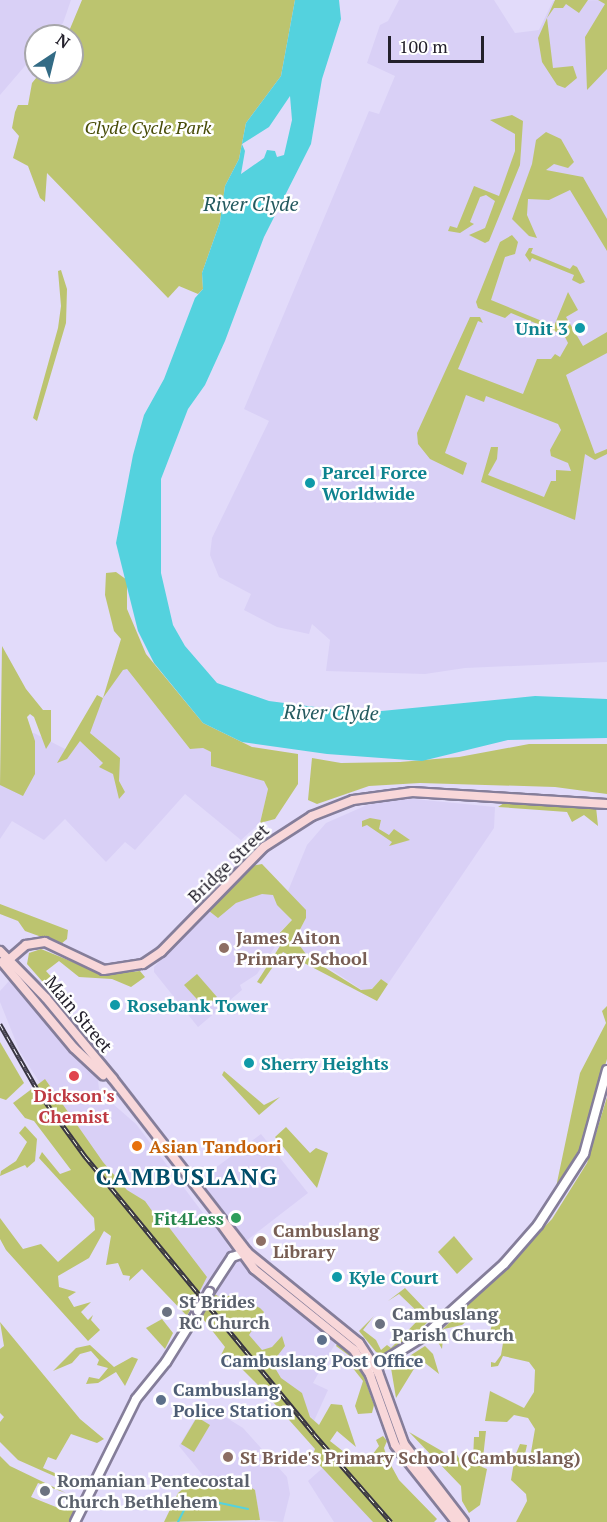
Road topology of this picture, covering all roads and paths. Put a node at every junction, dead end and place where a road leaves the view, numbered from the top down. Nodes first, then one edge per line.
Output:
1 (607, 804) edge
2 (0, 951) edge
3 (4, 962) edge
4 (607, 1070) edge
5 (243, 1252) junction
6 (371, 1369) junction
7 (75, 1522) edge
8 (456, 1522) edge
9 (464, 1522) edge

1 - 3 main road, Bridge Street
2 - 3 main road, Main Street
3 - 5 main road, Main Street
4 - 6 street
5 - 6 main road, Main Street
5 - 7 street, bridge
6 - 8 main road
6 - 9 main road

